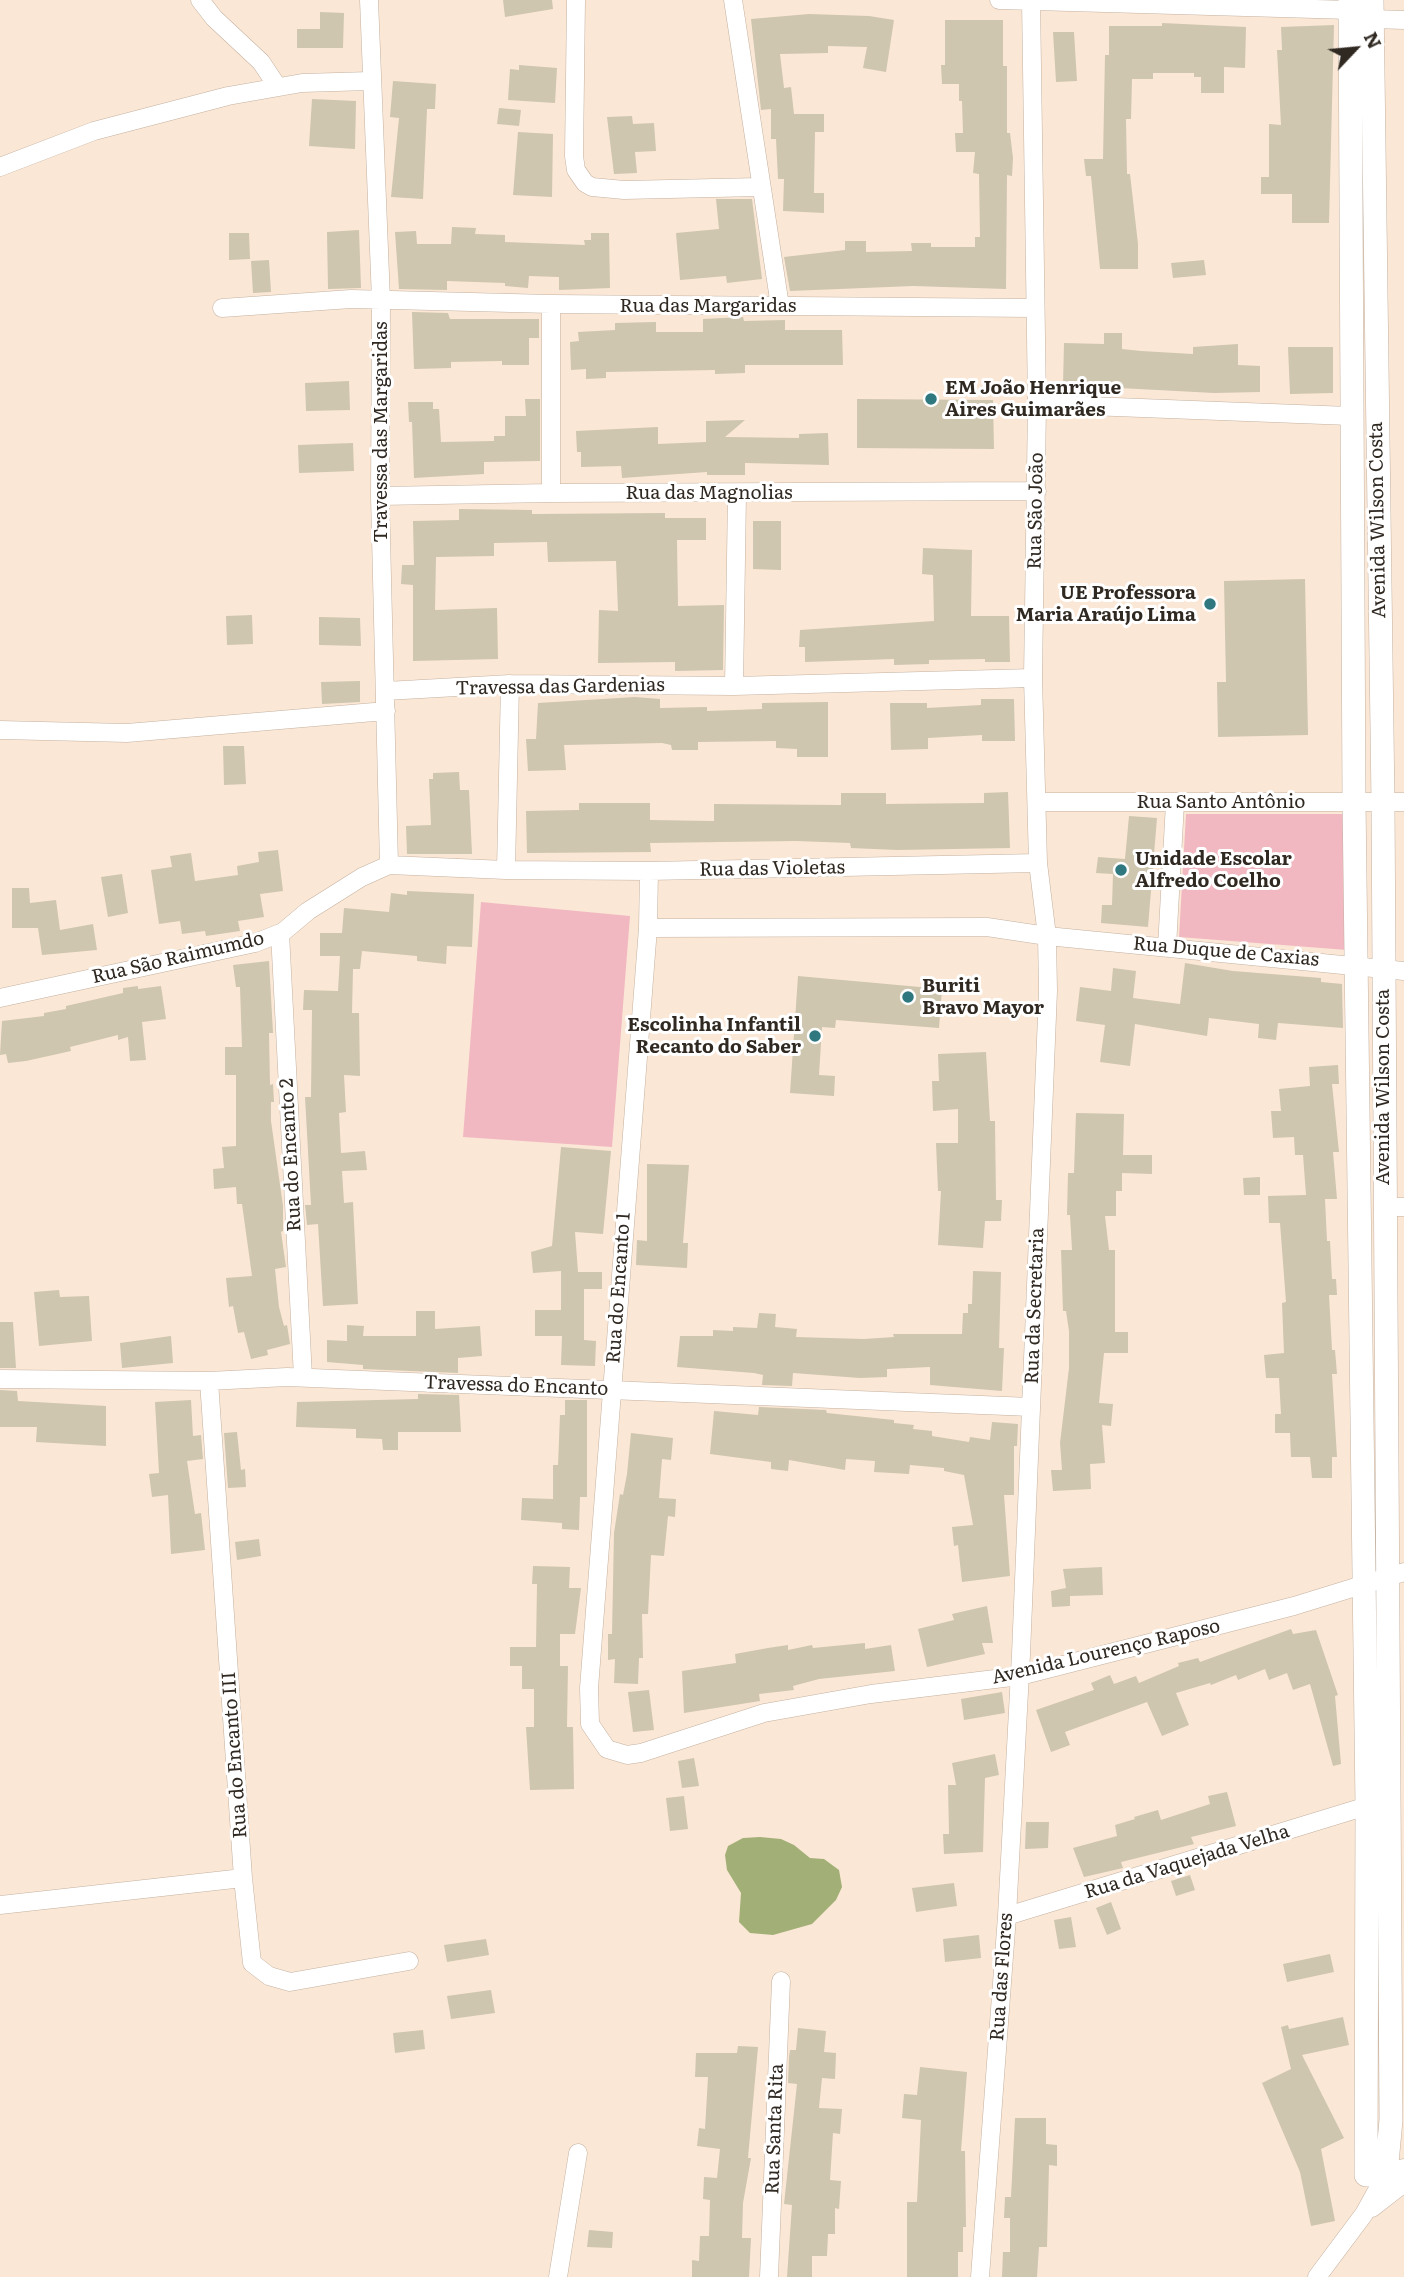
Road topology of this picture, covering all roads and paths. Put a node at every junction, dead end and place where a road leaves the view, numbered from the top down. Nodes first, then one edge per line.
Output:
1 (200, 0) edge
2 (369, 0) edge
3 (576, 0) edge
4 (733, 0) edge
5 (999, 0) edge
6 (1031, 0) edge
7 (1350, 5) edge
8 (1372, 9) edge
9 (1404, 20) edge
10 (370, 81) junction
11 (277, 86) junction
12 (0, 167) edge
13 (760, 187) junction
14 (381, 300) junction
15 (551, 304) junction
16 (780, 306) junction
17 (222, 308) dead end
18 (1035, 308) junction
19 (1375, 352) junction
20 (1351, 353) junction
21 (1037, 404) junction
22 (1350, 416) junction
23 (1037, 491) junction
24 (551, 493) junction
25 (737, 494) junction
26 (380, 496) junction
27 (1032, 678) junction
28 (510, 684) junction
29 (734, 686) junction
30 (386, 691) junction
31 (386, 712) junction
32 (0, 730) edge
33 (1354, 800) junction
34 (1037, 802) junction
35 (1393, 802) edge
36 (1175, 803) junction
37 (1038, 863) junction
38 (389, 865) junction
39 (506, 870) junction
40 (649, 871) junction
41 (648, 928) junction
42 (280, 933) junction
43 (1047, 936) junction
44 (1167, 947) junction
45 (1357, 964) junction
46 (1393, 969) edge
47 (0, 998) edge
48 (1394, 1207) edge
49 (303, 1377) junction
50 (0, 1379) edge
51 (209, 1381) junction
52 (612, 1390) junction
53 (1031, 1407) junction
54 (1395, 1574) edge
55 (1363, 1584) junction
56 (1020, 1676) junction
57 (641, 1753) joint
58 (1367, 1806) junction
59 (243, 1878) junction
60 (0, 1905) edge
61 (1007, 1916) junction
62 (409, 1961) dead end
63 (781, 1980) dead end
64 (1397, 2122) edge
65 (578, 2154) dead end
66 (1390, 2175) edge
67 (558, 2277) edge
68 (769, 2277) edge
69 (980, 2277) edge
70 (1317, 2277) edge

1 - 11 street
2 - 10 street, Travessa das Margaridas
3 - 13 street
4 - 13 street
5 - 6 street
6 - 7 street
6 - 18 street, Rua São João
7 - 20 street
8 - 9 street
8 - 19 street, Avenida Wilson Costa
10 - 11 street
10 - 14 street, Travessa das Margaridas
11 - 12 street
13 - 16 street
14 - 15 street, Rua das Margaridas
14 - 17 street, Rua das Margaridas
14 - 26 street, Travessa das Margaridas
15 - 16 street, Rua das Margaridas
15 - 24 street
16 - 18 street, Rua das Margaridas
18 - 21 street, Rua São João
19 - 20 street
19 - 35 street, Avenida Wilson Costa
20 - 22 street
21 - 22 street
21 - 23 street, Rua São João
22 - 33 street
23 - 25 street, Rua das Magnolias
23 - 27 street, Rua São João
24 - 25 street, Rua das Magnolias
24 - 26 street, Rua das Magnolias
25 - 29 street
26 - 30 street, Travessa das Margaridas
27 - 29 street, Travessa das Gardenias
27 - 34 street, Rua São João
28 - 29 street, Travessa das Gardenias
28 - 30 street, Travessa das Gardenias
28 - 39 street
30 - 31 street, Travessa das Margaridas
31 - 32 street
31 - 38 street, Travessa das Margaridas
33 - 35 street, Rua Santo Antônio
33 - 36 street, Rua Santo Antônio
33 - 45 street
34 - 36 street, Rua Santo Antônio
34 - 37 street, Rua São João
35 - 46 street, Avenida Wilson Costa
36 - 44 street
37 - 40 street, Rua das Violetas
37 - 43 street, Rua São João
38 - 39 street, Rua São Raimumdo
38 - 42 street, Rua São Raimumdo
39 - 40 street, Rua das Violetas
40 - 41 street, Rua do Encanto 1
41 - 43 street
41 - 52 street, Rua do Encanto 1
42 - 47 street, Rua São Raimumdo
42 - 49 street, Rua do Encanto 2
43 - 44 street, Rua Duque de Caxias
43 - 53 street, Rua da Secretaria
44 - 45 street, Rua Duque de Caxias
45 - 46 street, Rua Duque de Caxias
45 - 55 street
46 - 48 street, Avenida Wilson Costa
48 - 54 street, Avenida Wilson Costa
49 - 51 street, Travessa do Encanto
49 - 52 street, Travessa do Encanto
50 - 51 street, Travessa do Encanto
51 - 59 street, Rua do Encanto III
52 - 53 street, Travessa do Encanto
52 - 57 street, Rua do Encanto 1
53 - 56 street, Rua da Secretaria
54 - 55 street, Avenida Lourenço Raposo
54 - 64 street, Avenida Wilson Costa
55 - 56 street, Avenida Lourenço Raposo
55 - 58 street
56 - 57 street, Avenida Lourenço Raposo
56 - 61 street, Rua das Flores
58 - 61 street, Rua da Vaquejada Velha
58 - 66 street
59 - 60 street
59 - 62 street, Rua do Encanto III
61 - 69 street, Rua das Flores
63 - 68 street, Rua Santa Rita
64 - 66 street, Avenida Wilson Costa
65 - 67 street
66 - 70 street

